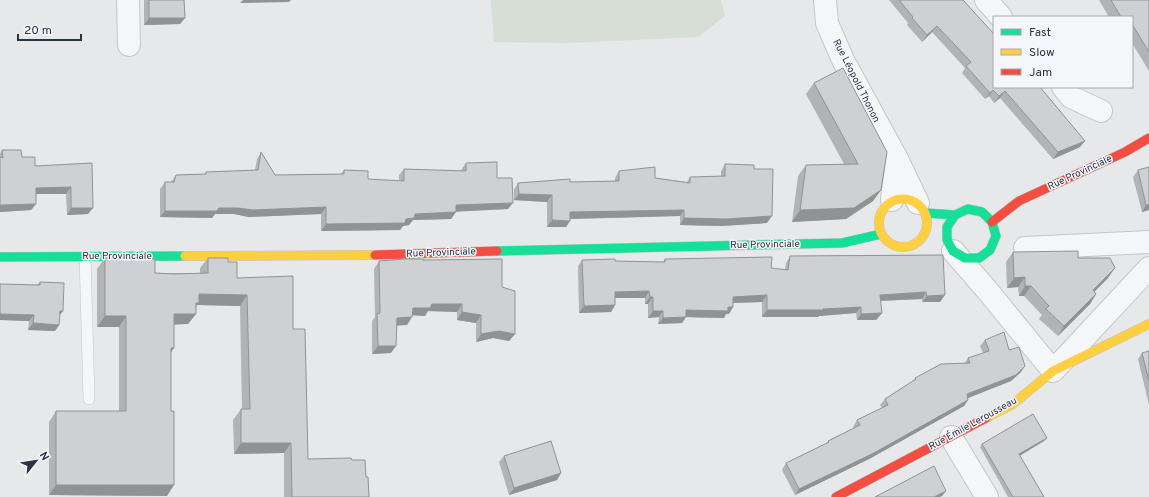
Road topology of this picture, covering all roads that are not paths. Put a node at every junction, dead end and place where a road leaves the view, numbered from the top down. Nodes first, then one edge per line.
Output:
1 (128, 0) edge
2 (825, 0) edge
3 (986, 0) edge
4 (1000, 16) edge
5 (129, 45) dead end
6 (1063, 88) edge
7 (1101, 111) dead end
8 (1149, 138) edge
9 (897, 159) junction
10 (892, 200) junction
11 (922, 208) junction
12 (955, 215) junction
13 (992, 222) junction
14 (881, 234) junction
15 (922, 239) junction
16 (1149, 242) edge
17 (944, 243) junction
18 (1025, 248) dead end
19 (990, 250) junction
20 (0, 256) edge
21 (85, 256) junction
22 (1149, 268) edge
23 (988, 290) junction
24 (1149, 324) edge
25 (1053, 371) junction
26 (89, 399) dead end
27 (951, 437) junction
28 (836, 497) edge
29 (987, 497) edge

1 - 5 street
2 - 9 street, Rue Léopold Thonon
3 - 4 street
6 - 7 street
8 - 13 main road, Rue Provinciale
9 - 10 street
9 - 11 street, Rue Léopold Thonon
10 - 11 main road
10 - 14 main road
11 - 12 main road
11 - 15 main road
12 - 13 main road
12 - 17 main road
13 - 19 main road
14 - 15 main road
14 - 21 main road, Rue Provinciale
15 - 17 main road
16 - 18 street
17 - 19 main road
17 - 23 street
19 - 23 street
20 - 21 main road, Rue Provinciale
21 - 26 lane
22 - 25 street
23 - 25 street
24 - 25 main road, Rue Émile Lerousseau
25 - 27 main road, Rue Émile Lerousseau
27 - 28 main road, Rue Émile Lerousseau
27 - 29 street

